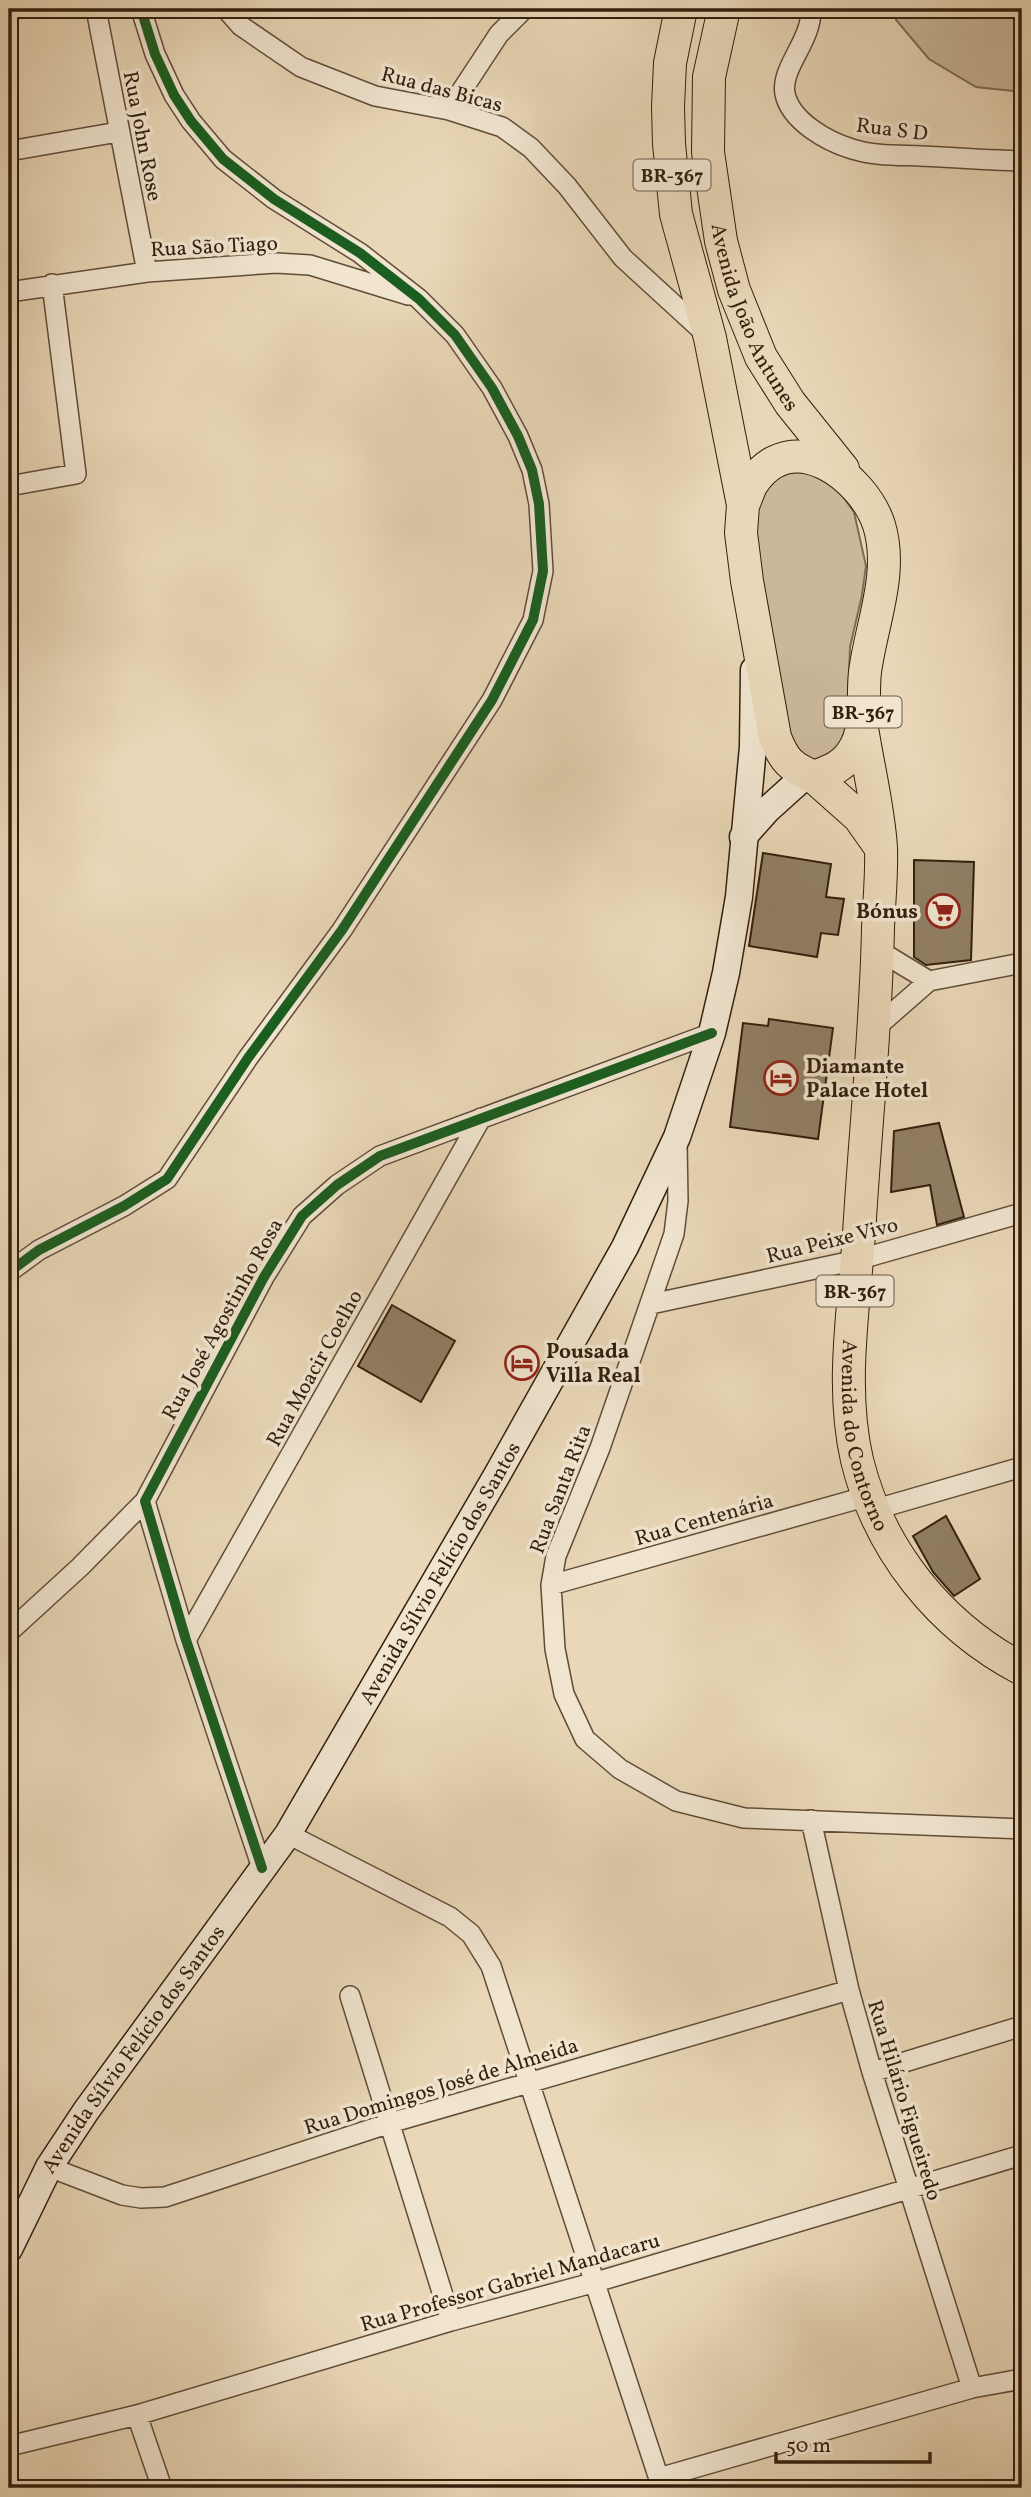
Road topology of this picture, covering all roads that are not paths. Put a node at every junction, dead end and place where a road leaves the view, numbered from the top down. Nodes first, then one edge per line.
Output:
1 (96, 9) edge
2 (141, 9) edge
3 (226, 9) edge
4 (524, 9) edge
5 (681, 9) edge
6 (724, 9) edge
7 (811, 9) edge
8 (449, 110) junction
9 (118, 132) junction
10 (9, 151) edge
11 (1022, 161) edge
12 (147, 272) junction
13 (52, 284) junction
14 (9, 292) edge
15 (419, 299) junction
16 (710, 338) junction
17 (852, 481) junction
18 (9, 486) edge
19 (743, 505) junction
20 (750, 601) junction
21 (862, 728) junction
22 (811, 775) junction
23 (743, 837) junction
24 (881, 848) junction
25 (878, 950) junction
26 (1022, 963) edge
27 (929, 981) junction
28 (873, 1030) junction
29 (712, 1033) junction
30 (481, 1118) junction
31 (677, 1137) junction
32 (1022, 1213) edge
33 (857, 1260) junction
34 (9, 1272) edge
35 (651, 1304) junction
36 (1022, 1467) edge
37 (145, 1501) junction
38 (870, 1503) junction
39 (551, 1585) junction
40 (9, 1632) edge
41 (186, 1640) junction
42 (1022, 1669) edge
43 (811, 1820) junction
44 (1022, 1829) edge
45 (288, 1834) junction
46 (262, 1868) junction
47 (849, 1990) junction
48 (349, 1996) dead end
49 (1022, 2026) edge
50 (872, 2072) junction
51 (530, 2082) junction
52 (390, 2123) junction
53 (1022, 2155) edge
54 (49, 2167) junction
55 (908, 2190) junction
56 (9, 2249) edge
57 (596, 2282) junction
58 (451, 2321) junction
59 (1022, 2379) edge
60 (972, 2389) junction
61 (136, 2415) junction
62 (9, 2446) edge
63 (661, 2483) edge
64 (162, 2488) edge

1 - 9 street, Rua John Rose
2 - 15 street
3 - 8 street, Rua das Bicas
4 - 8 street
5 - 16 highway, BR-367
6 - 17 highway, Avenida João Antunes / BR-367
7 - 11 street, Rua S D
8 - 16 street, Rua das Bicas
9 - 10 street
9 - 12 street, Rua John Rose
12 - 13 street, Rua São Tiago
12 - 15 street, Rua São Tiago
13 - 14 street, Rua São Tiago
13 - 18 street
15 - 34 street
16 - 19 highway, BR-367
17 - 19 highway, BR-367
17 - 21 highway, BR-367
19 - 20 highway, BR-367
20 - 22 highway, BR-367
20 - 23 main road, Avenida Sílvio Felício dos Santos
21 - 22 highway, BR-367
21 - 24 highway, BR-367
22 - 23 main road
22 - 24 highway, BR-367
23 - 29 main road, Avenida Sílvio Felício dos Santos
24 - 25 highway, Avenida do Contorno / BR-367
25 - 27 street
25 - 28 highway, Avenida do Contorno / BR-367
26 - 27 street
27 - 28 street
28 - 33 highway, Avenida do Contorno / BR-367
29 - 30 street, Rua José Agostinho Rosa
29 - 31 main road, Avenida Sílvio Felício dos Santos
30 - 37 street, Rua José Agostinho Rosa
30 - 41 street, Rua Moacir Coelho
31 - 35 street, Rua Santa Rita
31 - 45 main road, Avenida Sílvio Felício dos Santos
32 - 33 street, Rua Peixe Vivo
33 - 35 street, Rua Peixe Vivo
33 - 38 highway, Avenida do Contorno / BR-367
35 - 39 street, Rua Santa Rita
36 - 38 street, Rua Centenária
37 - 40 street, Rua José Agostinho Rosa
37 - 41 street
38 - 39 street, Rua Centenária
38 - 42 highway, Avenida do Contorno / BR-367
39 - 43 street, Rua Santa Rita
41 - 46 street
43 - 44 street, Rua Santa Rita
43 - 47 street, Rua Hilário Figueiredo
45 - 46 main road, Avenida Sílvio Felício dos Santos
45 - 51 street
46 - 54 main road, Avenida Sílvio Felício dos Santos
47 - 50 street, Rua Hilário Figueiredo
47 - 51 street, Rua Domingos José de Almeida
48 - 52 street
49 - 50 street
50 - 55 street, Rua Hilário Figueiredo
51 - 52 street, Rua Domingos José de Almeida
51 - 57 street
52 - 54 street, Rua Domingos José de Almeida
52 - 58 street
53 - 55 street, Rua Professor Gabriel Mandacaru
54 - 56 main road, Avenida Sílvio Felício dos Santos
55 - 57 street, Rua Professor Gabriel Mandacaru
55 - 60 street, Rua Hilário Figueiredo
57 - 58 street, Rua Professor Gabriel Mandacaru
57 - 63 street
58 - 61 street, Rua Professor Gabriel Mandacaru
59 - 60 street
60 - 63 street
61 - 62 street, Rua Professor Gabriel Mandacaru
61 - 64 street

